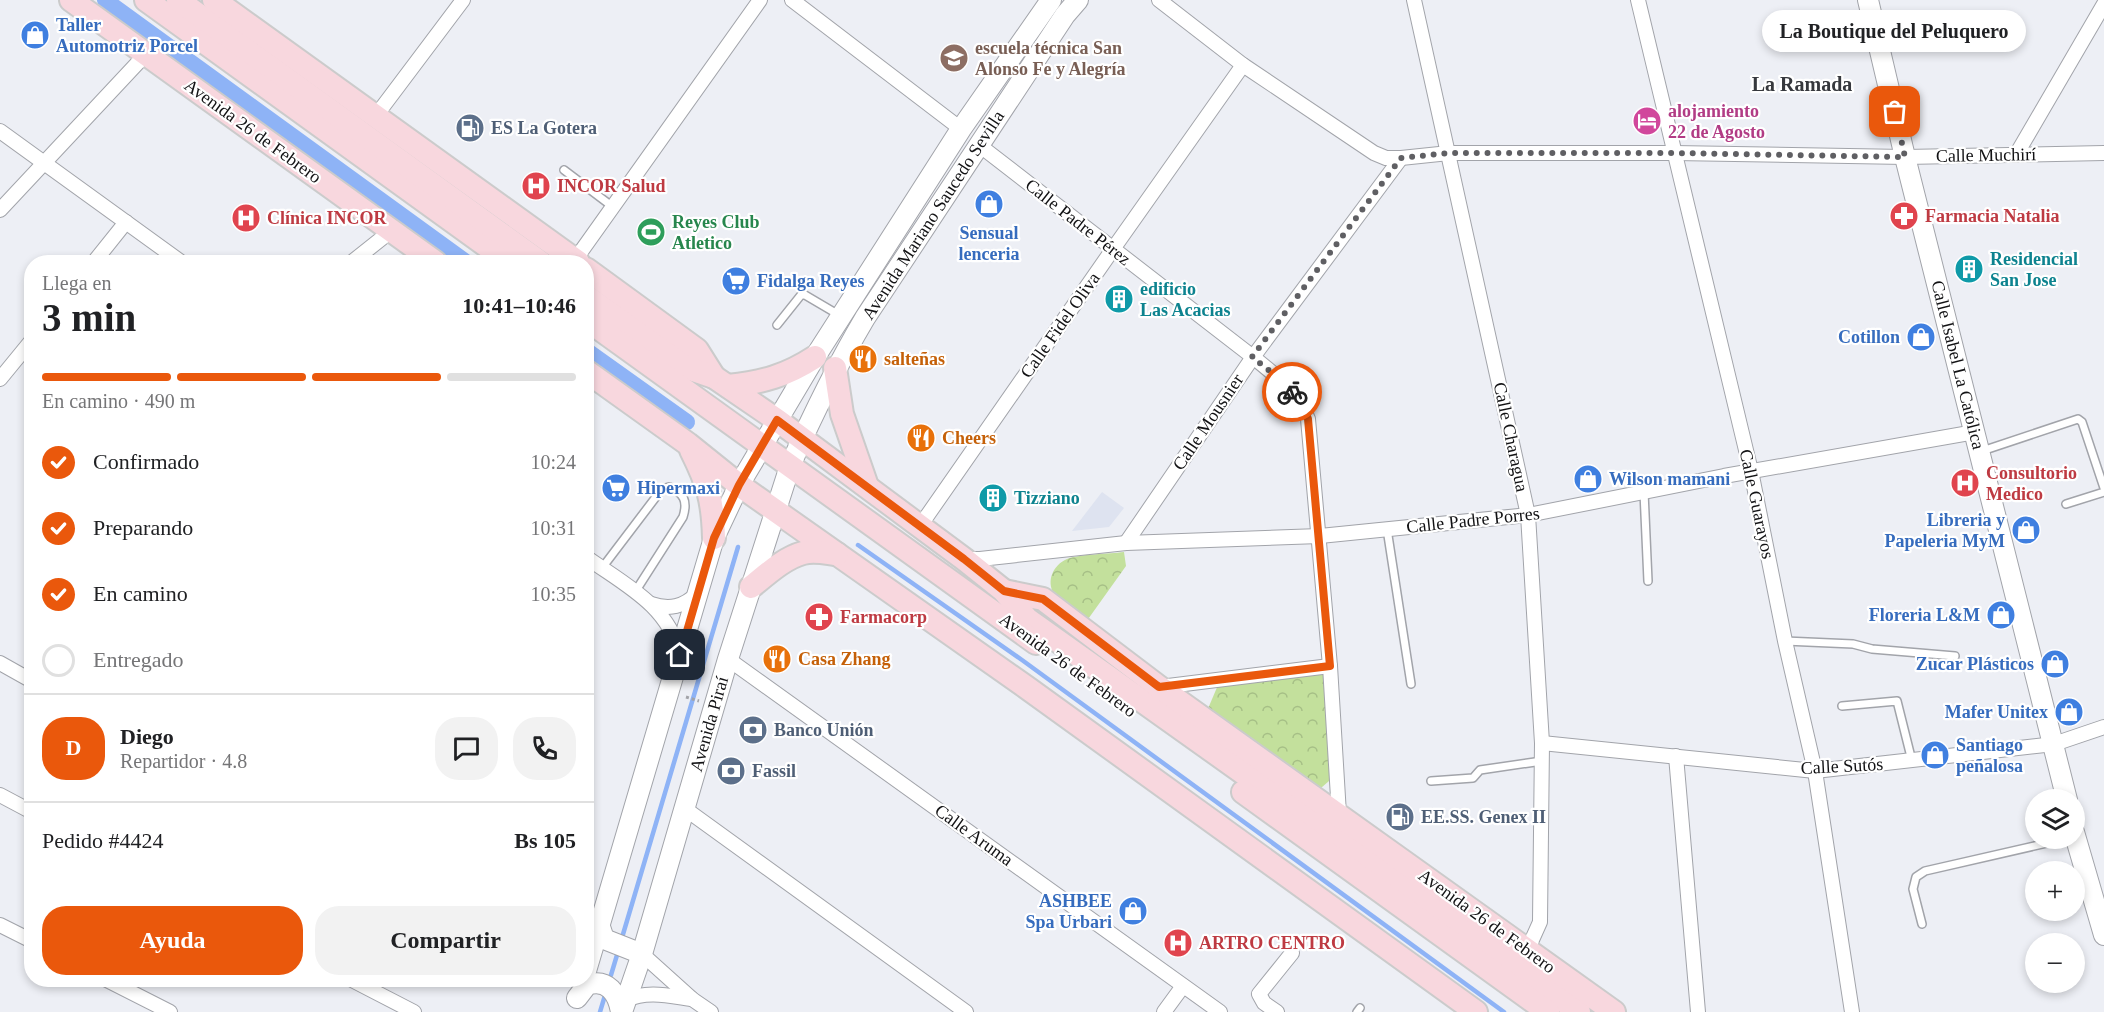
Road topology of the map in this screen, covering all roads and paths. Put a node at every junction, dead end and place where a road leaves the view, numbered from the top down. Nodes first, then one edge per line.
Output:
1 (71, 0) edge
2 (146, 0) edge
3 (178, 0) edge
4 (214, 0) edge
5 (463, 0) edge
6 (760, 0) edge
7 (792, 0) edge
8 (1051, 0) edge
9 (1078, 0) edge
10 (1159, 0) edge
11 (1414, 0) edge
12 (1638, 0) edge
13 (1868, 0) edge
14 (2104, 4) edge
15 (146, 54) junction
16 (1243, 65) junction
17 (375, 117) junction
18 (961, 129) junction
19 (0, 131) edge
20 (979, 145) junction
21 (1449, 153) junction
22 (1674, 153) junction
23 (2104, 153) edge
24 (2016, 155) junction
25 (1905, 157) junction
26 (1401, 158) junction
27 (45, 164) junction
28 (564, 170) dead end
29 (613, 207) junction
30 (0, 210) edge
31 (126, 222) junction
32 (391, 231) junction
33 (1113, 249) junction
34 (100, 255) edge
35 (171, 255) edge
36 (361, 255) edge
37 (425, 255) edge
38 (499, 255) edge
39 (530, 255) edge
40 (567, 255) edge
41 (585, 255) edge
42 (594, 274) edge
43 (594, 302) edge
44 (841, 316) junction
45 (594, 325) edge
46 (777, 325) dead end
47 (24, 350) edge
48 (1252, 357) junction
49 (825, 363) junction
50 (594, 377) edge
51 (0, 379) edge
52 (721, 381) junction
53 (777, 420) junction
54 (1975, 432) junction
55 (802, 439) junction
56 (688, 444) junction
57 (761, 446) junction
58 (1980, 452) junction
59 (790, 466) junction
60 (1751, 471) junction
61 (739, 485) junction
62 (867, 486) junction
63 (2104, 490) edge
64 (1644, 492) junction
65 (2066, 504) dead end
66 (776, 510) junction
67 (1528, 515) junction
68 (920, 526) junction
69 (1387, 529) junction
70 (1320, 536) junction
71 (714, 538) junction
72 (1126, 543) junction
73 (837, 554) junction
74 (964, 559) junction
75 (594, 562) edge
76 (602, 568) junction
77 (1648, 581) dead end
78 (751, 587) junction
79 (1004, 591) junction
80 (635, 592) junction
81 (699, 592) junction
82 (651, 604) junction
83 (1785, 641) junction
84 (680, 655) junction
85 (1955, 656) dead end
86 (728, 659) junction
87 (0, 663) edge
88 (1330, 666) junction
89 (24, 676) edge
90 (1411, 684) dead end
91 (1159, 687) junction
92 (681, 695) dead end
93 (706, 702) dead end
94 (1842, 706) dead end
95 (1190, 709) junction
96 (2104, 727) edge
97 (1542, 743) junction
98 (2054, 744) junction
99 (1676, 756) junction
100 (1542, 761) junction
101 (1912, 761) junction
102 (1228, 762) junction
103 (1815, 771) junction
104 (1431, 781) dead end
105 (2064, 789) edge
106 (0, 795) edge
107 (24, 808) edge
108 (684, 808) junction
109 (1339, 814) junction
110 (2025, 847) edge
111 (2077, 849) edge
112 (1922, 924) dead end
113 (0, 925) edge
114 (649, 929) junction
115 (2104, 935) edge
116 (594, 936) edge
117 (24, 937) edge
118 (1527, 951) junction
119 (1292, 953) dead end
120 (642, 954) junction
121 (594, 984) edge
122 (1183, 986) junction
123 (120, 987) edge
124 (366, 987) edge
125 (581, 987) edge
126 (586, 987) edge
127 (692, 999) junction
128 (575, 1005) edge
129 (623, 1008) edge
130 (170, 1012) edge
131 (414, 1012) edge
132 (711, 1012) edge
133 (966, 1012) edge
134 (1164, 1012) edge
135 (1220, 1012) edge
136 (1277, 1012) edge
137 (1476, 1012) edge
138 (1548, 1012) edge
139 (1579, 1012) edge
140 (1614, 1012) edge
141 (1698, 1012) edge
142 (1852, 1012) edge

1 - 15 main road, Avenida 26 de Febrero
2 - 38 main road
3 - 39 main road
4 - 17 main road, Avenida 26 de Febrero
5 - 17 street
6 - 29 street
7 - 18 street
8 - 18 street, Avenida Mariano Saucedo Sevilla
9 - 20 street, Avenida Mariano Saucedo Sevilla
10 - 16 street, Calle Muchirí
11 - 21 street, Calle Charagua
12 - 22 street, Calle Guarayos
13 - 25 street, Calle Isabel La Católica
14 - 24 street
15 - 27 street
15 - 32 main road, Avenida 26 de Febrero
16 - 26 street, Calle Muchirí
16 - 33 street, Calle Fidel Oliva
17 - 40 main road, Avenida 26 de Febrero
18 - 44 street, Avenida Mariano Saucedo Sevilla
19 - 27 street
20 - 33 street, Calle Padre Pérez
20 - 49 street, Avenida Mariano Saucedo Sevilla
21 - 22 street, Calle Muchirí
21 - 26 street, Calle Muchirí
21 - 67 street, Calle Charagua
22 - 25 street, Calle Muchirí
22 - 60 street, Calle Guarayos
23 - 24 street, Calle Muchirí
24 - 25 street, Calle Muchirí
25 - 54 street, Calle Isabel La Católica
26 - 48 street, Calle Mousnier
27 - 30 street
27 - 31 street
28 - 29 lane
29 - 41 street
31 - 34 street
31 - 35 street
32 - 36 street
32 - 37 main road, Avenida 26 de Febrero
33 - 48 street, Calle Padre Pérez
33 - 68 street, Calle Fidel Oliva
42 - 52 main road, Avenida 26 de Febrero
43 - 52 main road, Avenida 26 de Febrero
44 - 46 lane
44 - 49 street, Avenida Mariano Saucedo Sevilla
45 - 57 main road, Avenida 26 de Febrero
47 - 51 street
48 - 70 street, Calle Padre Pérez
48 - 72 street, Calle Mousnier
49 - 52 main road
49 - 53 street, Avenida Mariano Saucedo Sevilla
49 - 55 street, Avenida Mariano Saucedo Sevilla
49 - 62 main road
50 - 56 main road
52 - 53 main road, Avenida 26 de Febrero
53 - 55 main road, Avenida 26 de Febrero
53 - 57 street
54 - 58 street, Calle Isabel La Católica
54 - 60 street, Calle Padre Porres
55 - 59 street, Avenida Piraí
55 - 62 main road, Avenida 26 de Febrero
56 - 61 main road
56 - 71 main road
57 - 59 main road, Avenida 26 de Febrero
57 - 61 street
58 - 63 lane
58 - 98 street, Calle Isabel La Católica
59 - 66 street, Avenida Piraí
59 - 138 main road, Avenida 26 de Febrero
60 - 64 street, Calle Padre Porres
60 - 83 street, Calle Guarayos
61 - 66 main road
61 - 71 street
62 - 68 main road, Avenida 26 de Febrero
63 - 65 lane
64 - 67 street, Calle Padre Porres
64 - 77 lane
66 - 73 main road
66 - 78 street, Avenida Piraí
67 - 69 street, Calle Padre Porres
67 - 97 street, Calle Charagua
68 - 74 main road, Avenida 26 de Febrero
69 - 70 street, Calle Padre Porres
69 - 90 lane
70 - 72 street, Calle Padre Porres
70 - 88 street, Calle Padre Pérez
71 - 81 street
72 - 74 street, Calle Padre Porres
73 - 78 main road
73 - 137 main road
74 - 79 main road, Avenida 26 de Febrero
75 - 76 street
76 - 80 street
76 - 80 lane
78 - 86 street, Avenida Piraí
79 - 91 main road, Avenida 26 de Febrero
79 - 102 main road, Avenida 26 de Febrero
80 - 82 street
81 - 82 street
81 - 84 street
82 - 84 street
83 - 85 lane
83 - 103 street, Calle Guarayos
84 - 116 street
86 - 108 street, Avenida Piraí
86 - 122 street, Calle Aruma
87 - 89 street
88 - 91 street
88 - 109 street, Calle Padre Pérez
91 - 95 main road, Avenida 26 de Febrero
92 - 93 path
94 - 101 lane
95 - 102 main road
95 - 109 main road, Avenida 26 de Febrero
96 - 98 street, Calle Sutós
97 - 99 street, Calle Sutós
97 - 100 street, Calle Charagua
98 - 101 street, Calle Sutós
98 - 105 street, Calle Isabel La Católica
99 - 103 street, Calle Sutós
99 - 141 street
100 - 104 lane
100 - 118 street, Calle Charagua
101 - 103 street, Calle Sutós
102 - 139 main road, Avenida 26 de Febrero
103 - 142 street, Calle Guarayos
106 - 107 street
108 - 114 street, Avenida Piraí
108 - 133 street
109 - 118 main road, Avenida 26 de Febrero
110 - 112 lane
111 - 115 street
113 - 117 street
114 - 120 street, Avenida Piraí
114 - 127 street
116 - 120 street
118 - 140 main road, Avenida 26 de Febrero
119 - 136 street
120 - 127 street
120 - 129 street, Avenida Piraí
121 - 129 street
122 - 134 street
122 - 135 street, Calle Aruma
123 - 130 street
124 - 131 street
125 - 128 street
126 - 128 street
127 - 129 street
127 - 132 street

